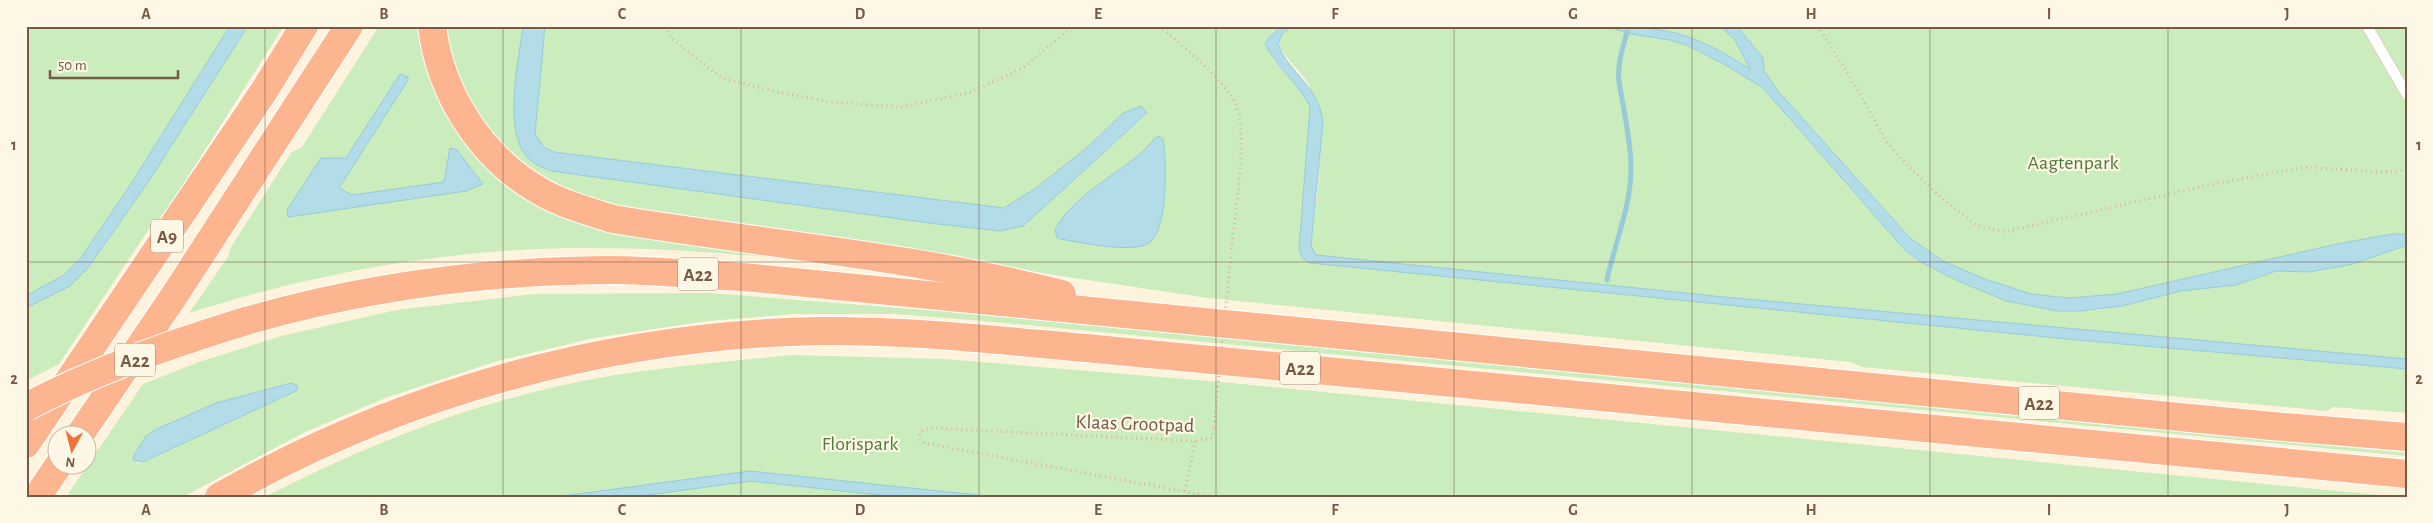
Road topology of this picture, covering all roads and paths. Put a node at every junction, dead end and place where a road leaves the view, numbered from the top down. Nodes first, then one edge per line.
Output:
1 (304, 26) edge
2 (349, 26) edge
3 (432, 26) edge
4 (666, 26) edge
5 (1073, 26) edge
6 (1159, 26) edge
7 (1818, 26) edge
8 (2367, 26) edge
9 (2407, 95) edge
10 (2407, 170) edge
11 (1152, 318) junction
12 (26, 407) edge
13 (86, 426) edge
14 (2407, 437) edge
15 (1195, 441) junction
16 (26, 444) edge
17 (2407, 474) edge
18 (51, 476) edge
19 (1185, 491) junction
20 (36, 497) edge
21 (219, 497) edge
22 (1214, 497) edge

1 - 16 highway, A9
2 - 13 highway, A9
3 - 11 highway, A22
4 - 5 path
6 - 15 path, Klaas Grootpad, bridge
7 - 10 path
8 - 9 lane
11 - 12 highway, A22, bridge
11 - 14 highway, A22
15 - 19 path
15 - 19 path, Klaas Grootpad
17 - 21 highway, A22
18 - 20 highway
19 - 22 path, Klaas Grootpad

